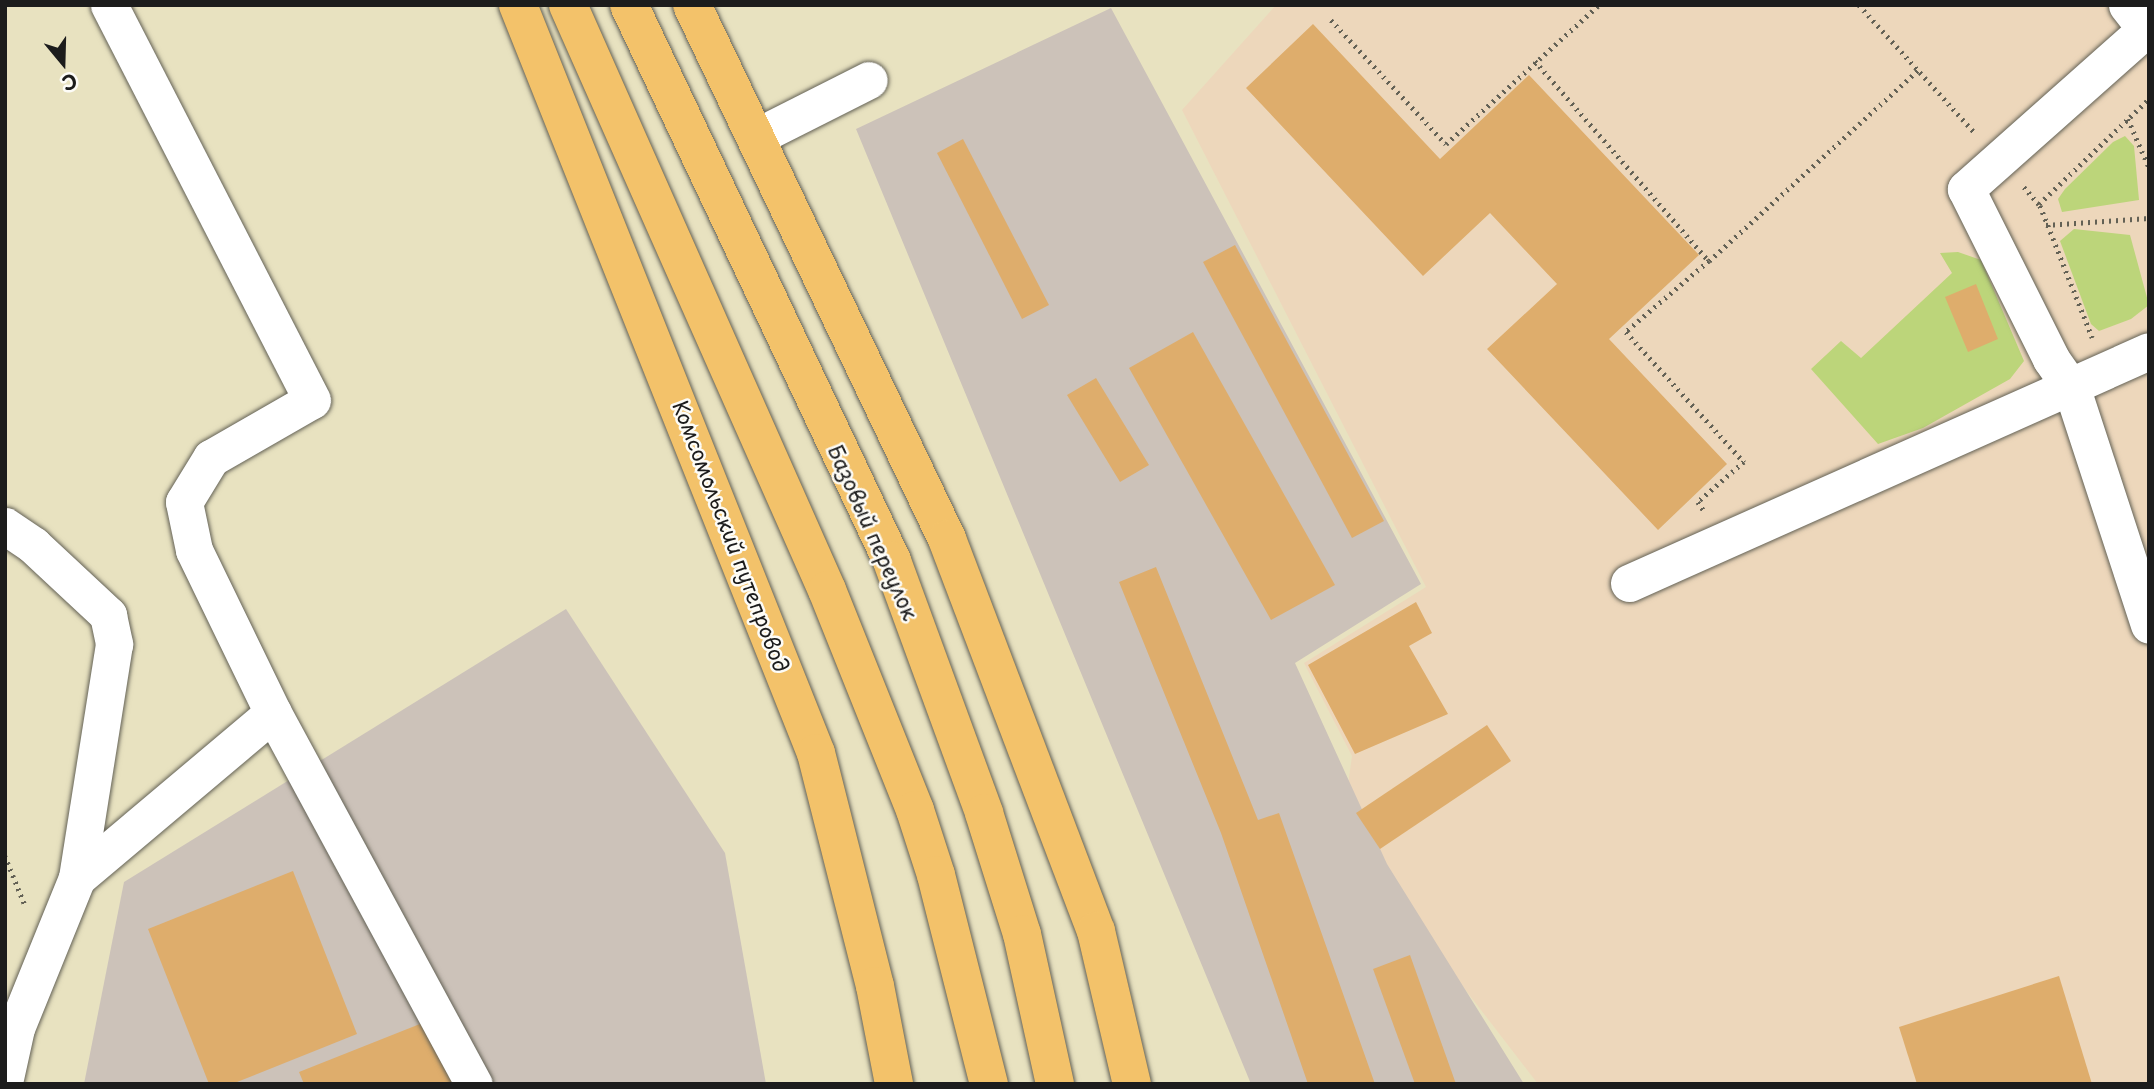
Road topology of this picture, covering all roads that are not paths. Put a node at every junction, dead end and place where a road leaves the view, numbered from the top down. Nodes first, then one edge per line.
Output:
1 (109, 5) edge
2 (519, 5) edge
3 (568, 5) edge
4 (629, 5) edge
5 (692, 5) edge
6 (2127, 5) edge
7 (869, 80) dead end
8 (758, 136) junction
9 (2149, 351) edge
10 (2072, 388) junction
11 (5, 526) edge
12 (1629, 583) dead end
13 (2149, 625) edge
14 (273, 713) junction
15 (77, 878) junction
16 (5, 1078) edge
17 (474, 1084) edge
18 (894, 1084) edge
19 (989, 1084) edge
20 (1055, 1084) edge
21 (1132, 1084) edge

1 - 14 lane
2 - 18 main road, Комсомольский путепровод
3 - 19 main road
4 - 20 main road, Базовый переулок
5 - 8 main road
6 - 10 lane
7 - 8 lane
8 - 21 main road
9 - 10 lane
10 - 12 lane
10 - 13 lane
11 - 15 lane
14 - 15 lane
14 - 17 lane
15 - 16 lane

